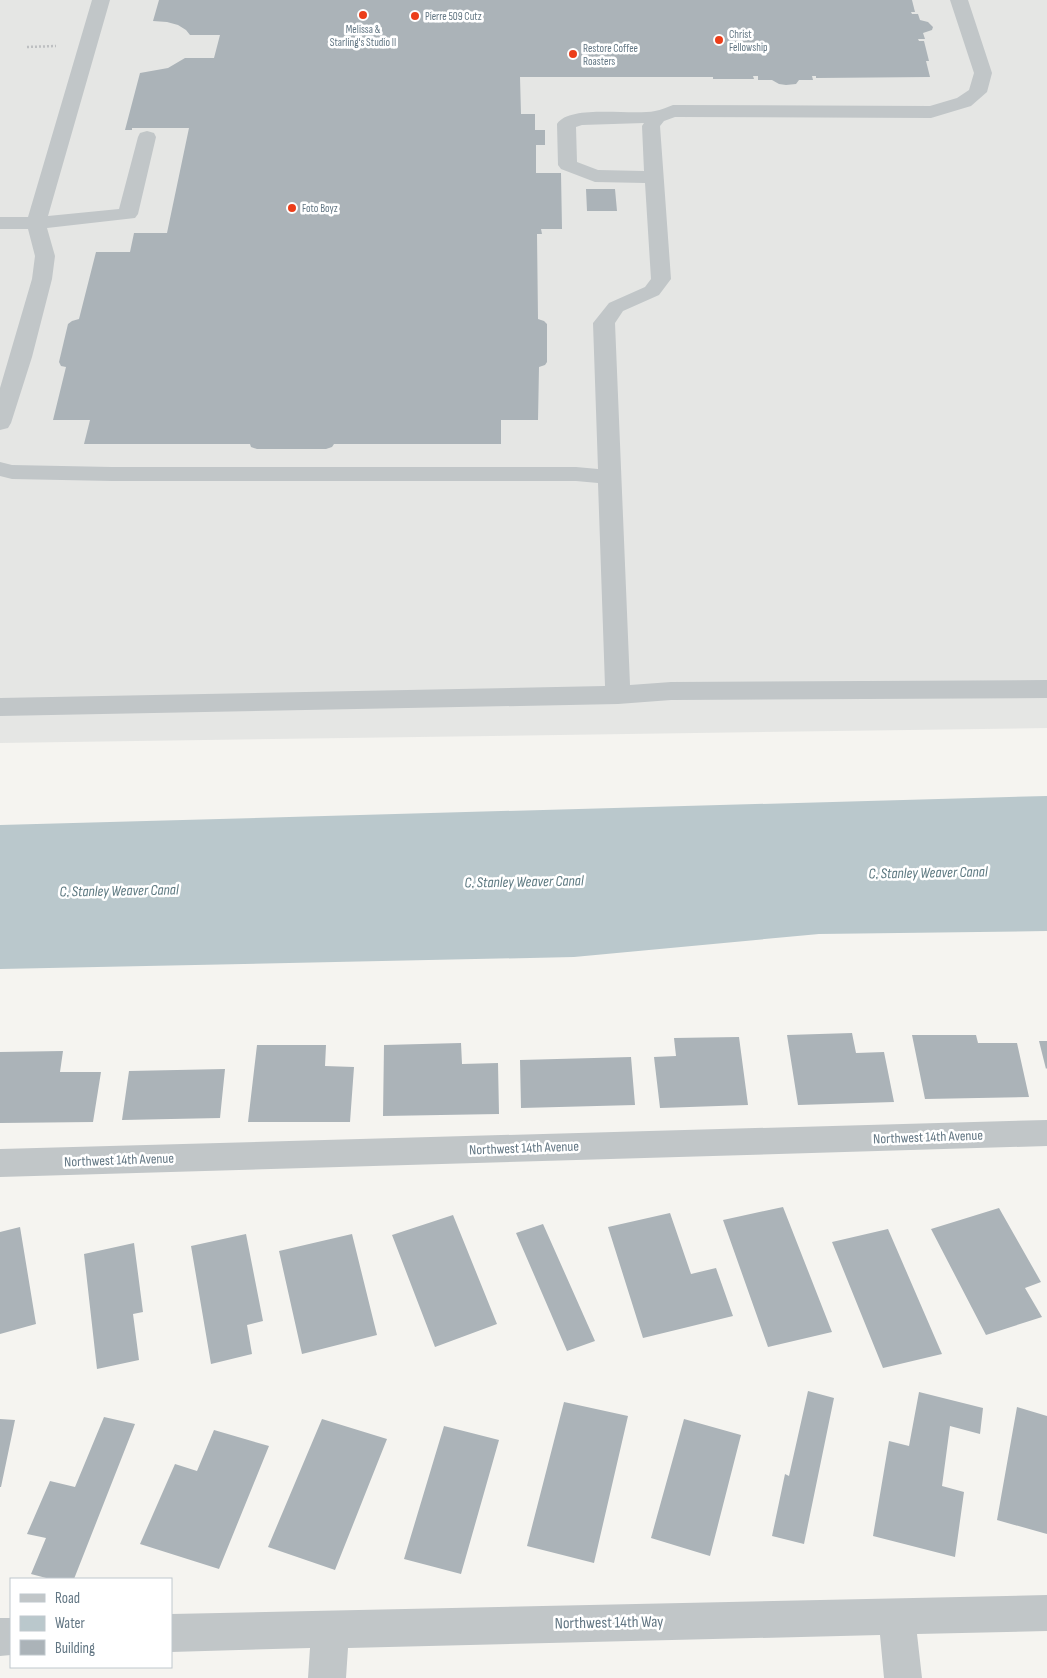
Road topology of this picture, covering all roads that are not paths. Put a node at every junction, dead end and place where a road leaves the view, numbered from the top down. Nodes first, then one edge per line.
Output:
1 (101, 0) edge
2 (959, 0) edge
3 (657, 117) junction
4 (146, 137) dead end
5 (655, 177) junction
6 (0, 223) edge
7 (36, 223) junction
8 (21, 357) junction
9 (0, 367) edge
10 (0, 423) edge
11 (0, 468) edge
12 (610, 477) junction
13 (1047, 689) edge
14 (618, 695) junction
15 (0, 707) edge
16 (1047, 1134) edge
17 (0, 1163) edge
18 (1047, 1613) edge
19 (897, 1616) junction
20 (330, 1630) junction
21 (172, 1633) edge
22 (327, 1678) edge
23 (903, 1678) edge

1 - 7 street
2 - 3 street
3 - 5 street
3 - 5 street
4 - 7 street
5 - 12 street
6 - 7 street
7 - 8 street
8 - 9 street
8 - 10 street
11 - 12 street
12 - 14 street
13 - 14 street
14 - 15 street
16 - 17 street, Northwest 14th Avenue
18 - 19 street, Northwest 14th Way
19 - 20 street, Northwest 14th Way
19 - 23 street
20 - 21 street, Northwest 14th Way
20 - 22 street

